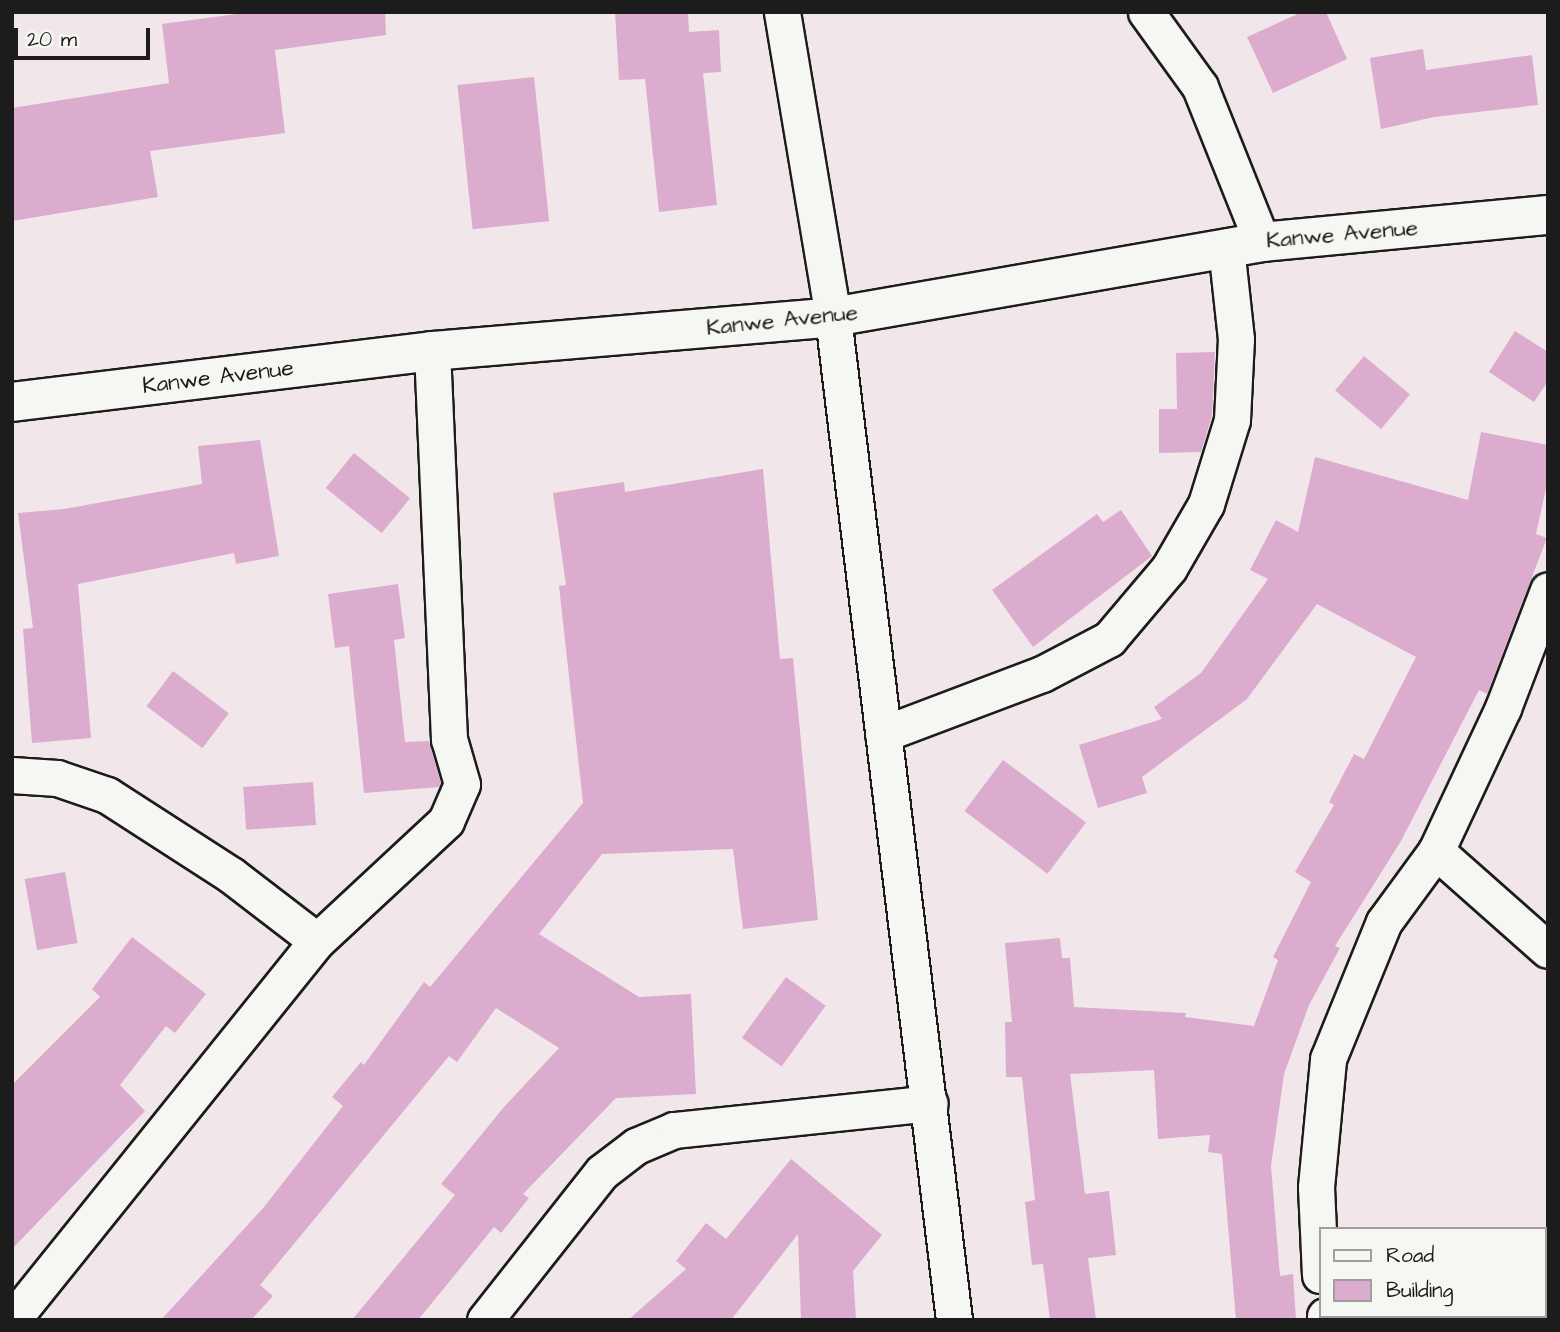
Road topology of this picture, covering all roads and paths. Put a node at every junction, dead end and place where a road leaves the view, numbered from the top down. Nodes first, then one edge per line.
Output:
1 (782, 12) edge
2 (1146, 12) edge
3 (1548, 215) edge
4 (1244, 244) junction
5 (833, 317) junction
6 (432, 351) junction
7 (12, 402) edge
8 (1548, 590) edge
9 (883, 734) junction
10 (12, 775) edge
11 (1436, 850) junction
12 (317, 941) junction
13 (1548, 950) edge
14 (930, 1103) junction
15 (1318, 1231) edge
16 (12, 1320) edge
17 (485, 1320) edge
18 (954, 1320) edge

1 - 5 street
2 - 4 street
3 - 4 main road, Kanwe Avenue
4 - 5 main road, Kanwe Avenue
4 - 9 street
5 - 6 main road, Kanwe Avenue
5 - 9 street
6 - 7 main road, Kanwe Avenue
6 - 12 street
8 - 11 street
9 - 14 street
10 - 12 street
11 - 13 street
11 - 15 street
12 - 16 street
14 - 17 street
14 - 18 street

